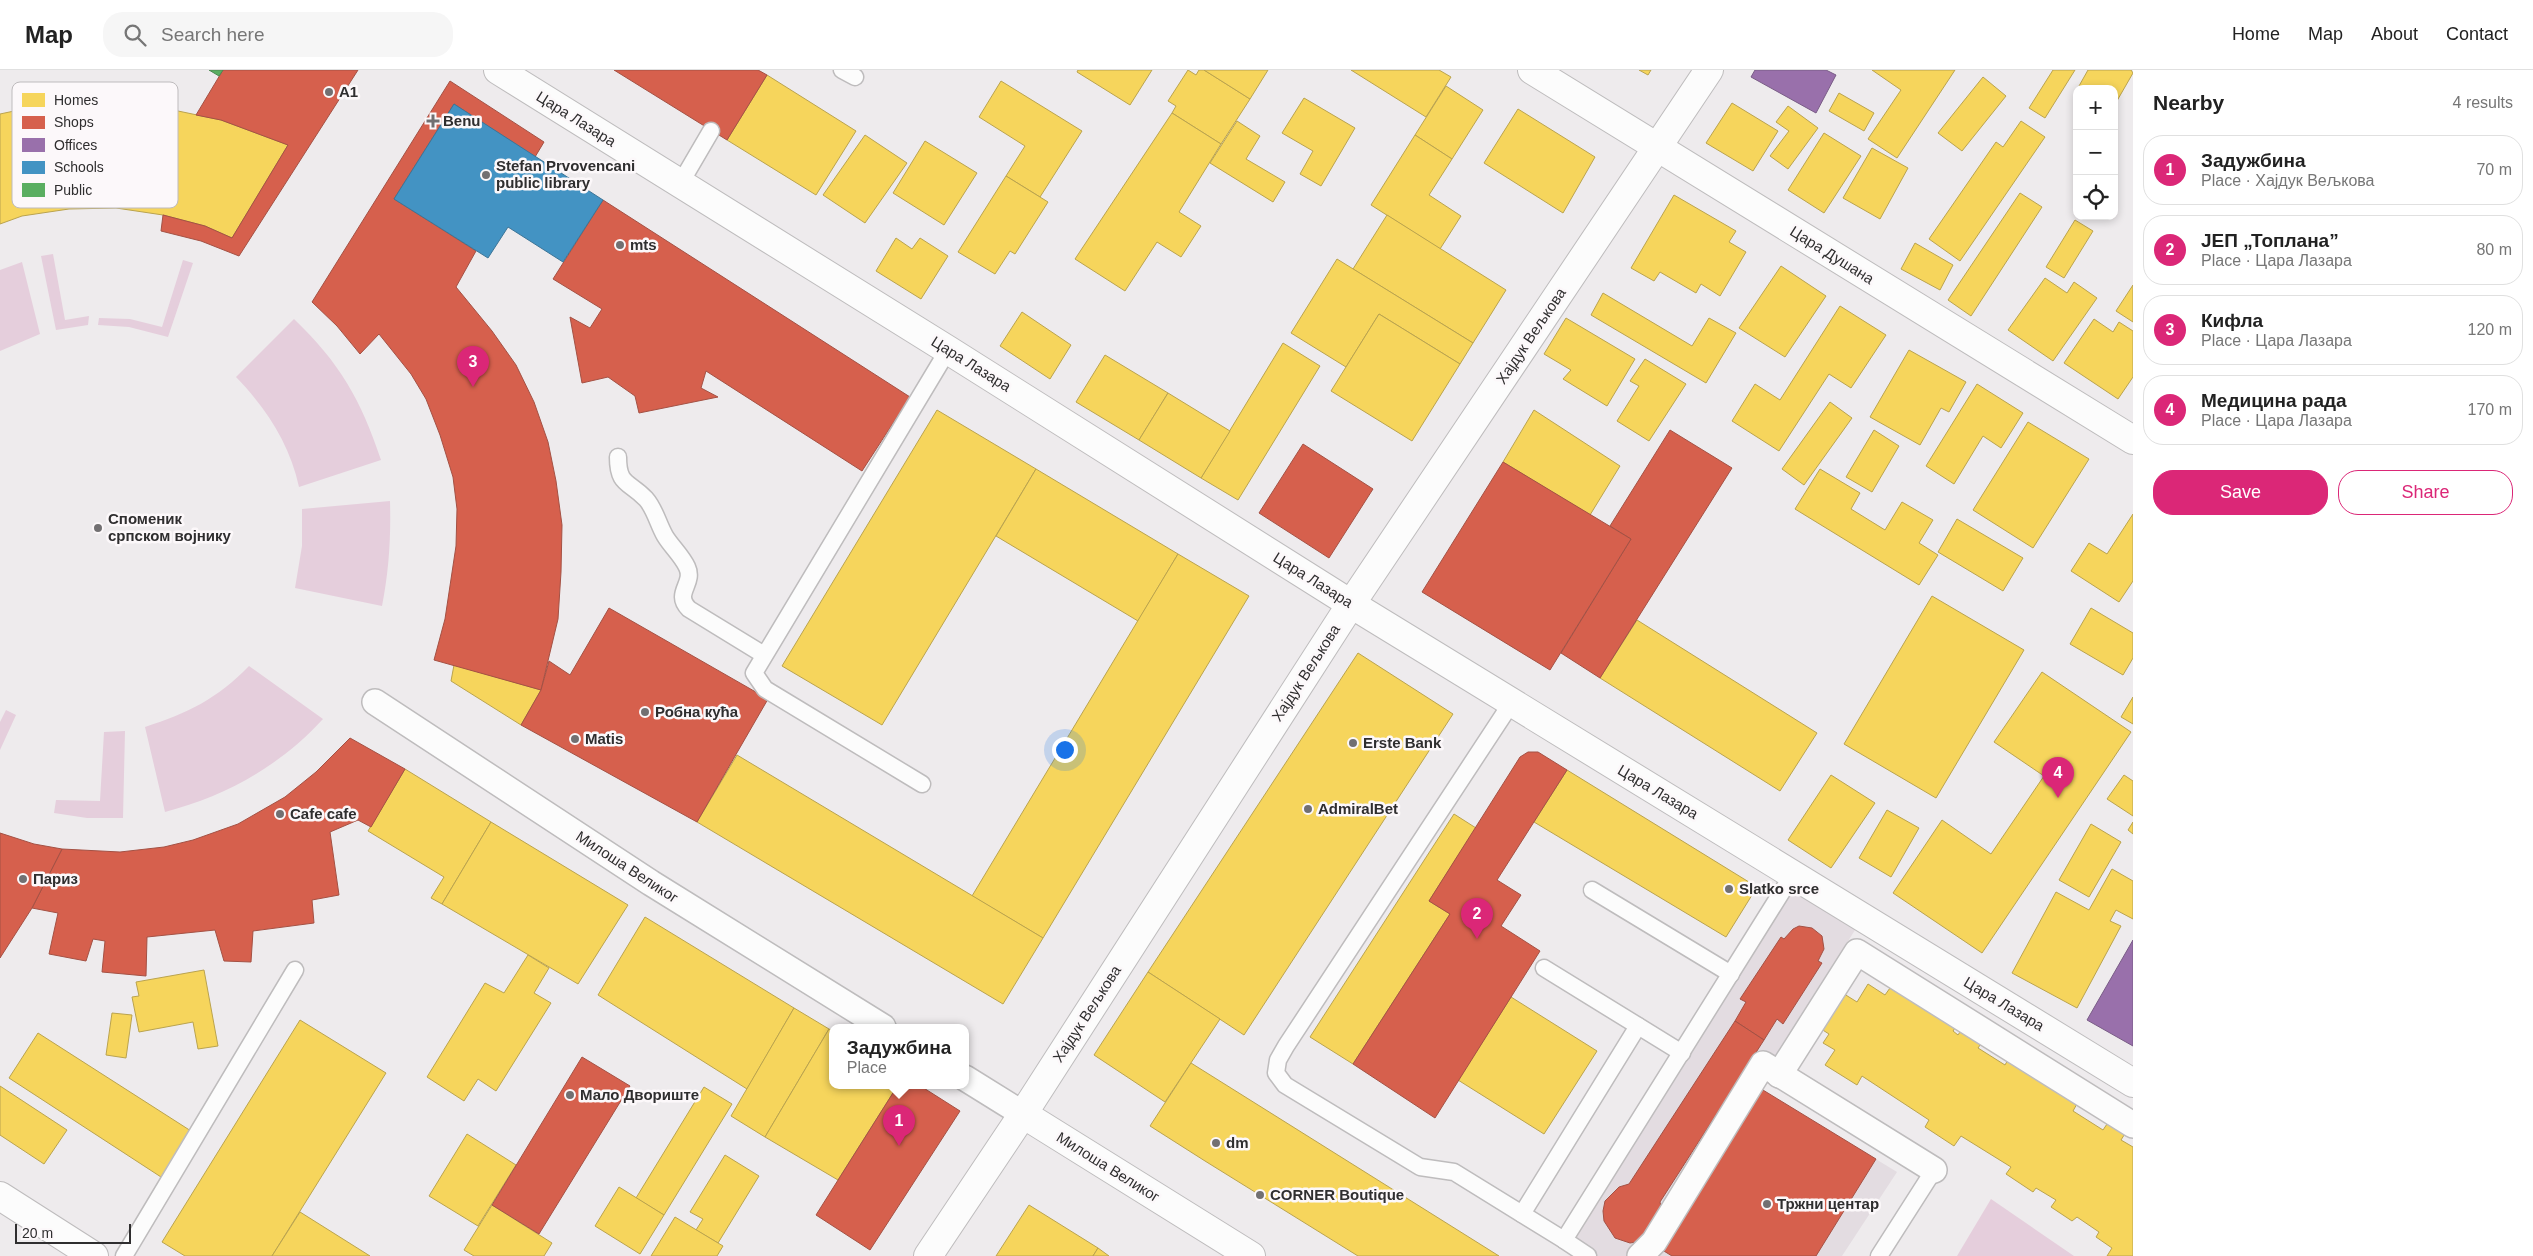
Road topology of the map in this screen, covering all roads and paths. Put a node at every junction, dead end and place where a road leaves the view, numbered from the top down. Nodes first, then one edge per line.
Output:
1 (498, 70) edge
2 (1532, 70) edge
3 (1710, 70) edge
4 (711, 132) dead end
5 (1658, 148) junction
6 (680, 184) junction
7 (948, 350) junction
8 (2133, 440) edge
9 (618, 457) dead end
10 (1350, 604) junction
11 (764, 655) junction
12 (375, 702) dead end
13 (1512, 702) junction
14 (922, 784) dead end
15 (1793, 874) junction
16 (1592, 890) dead end
17 (1544, 968) dead end
18 (296, 970) dead end
19 (1731, 974) junction
20 (878, 1024) edge
21 (1638, 1026) junction
22 (1682, 1053) junction
23 (1779, 1074) junction
24 (969, 1080) edge
25 (2133, 1083) edge
26 (1023, 1114) junction
27 (2133, 1125) edge
28 (1934, 1170) joint
29 (0, 1196) edge
30 (1522, 1214) junction
31 (1564, 1240) junction
32 (94, 1256) edge
33 (124, 1256) edge
34 (928, 1256) edge
35 (1251, 1256) edge
36 (1588, 1256) edge
37 (1640, 1256) edge
38 (1879, 1256) edge

1 - 6 street, Цара Лазара
2 - 5 street, Цара Душана
3 - 5 street, Хајдук Вељкова
4 - 6 lane
5 - 8 street, Цара Душана
5 - 10 street, Хајдук Вељкова
6 - 7 street, Цара Лазара
7 - 10 street, Цара Лазара
7 - 11 lane
9 - 11 lane
10 - 13 street, Цара Лазара
10 - 26 street, Хајдук Вељкова
11 - 14 lane
12 - 20 street, Милоша Великог
13 - 15 street, Цара Лазара
13 - 30 lane
15 - 19 lane
15 - 25 street, Цара Лазара
16 - 19 lane
17 - 21 lane
18 - 33 lane
19 - 22 lane
21 - 22 lane
21 - 30 lane
22 - 31 lane
23 - 27 street
23 - 28 street
23 - 37 street
24 - 26 street, Милоша Великог
26 - 34 street, Хајдук Вељкова
26 - 35 street, Милоша Великог
28 - 38 lane
29 - 32 street
30 - 31 lane
31 - 36 lane

